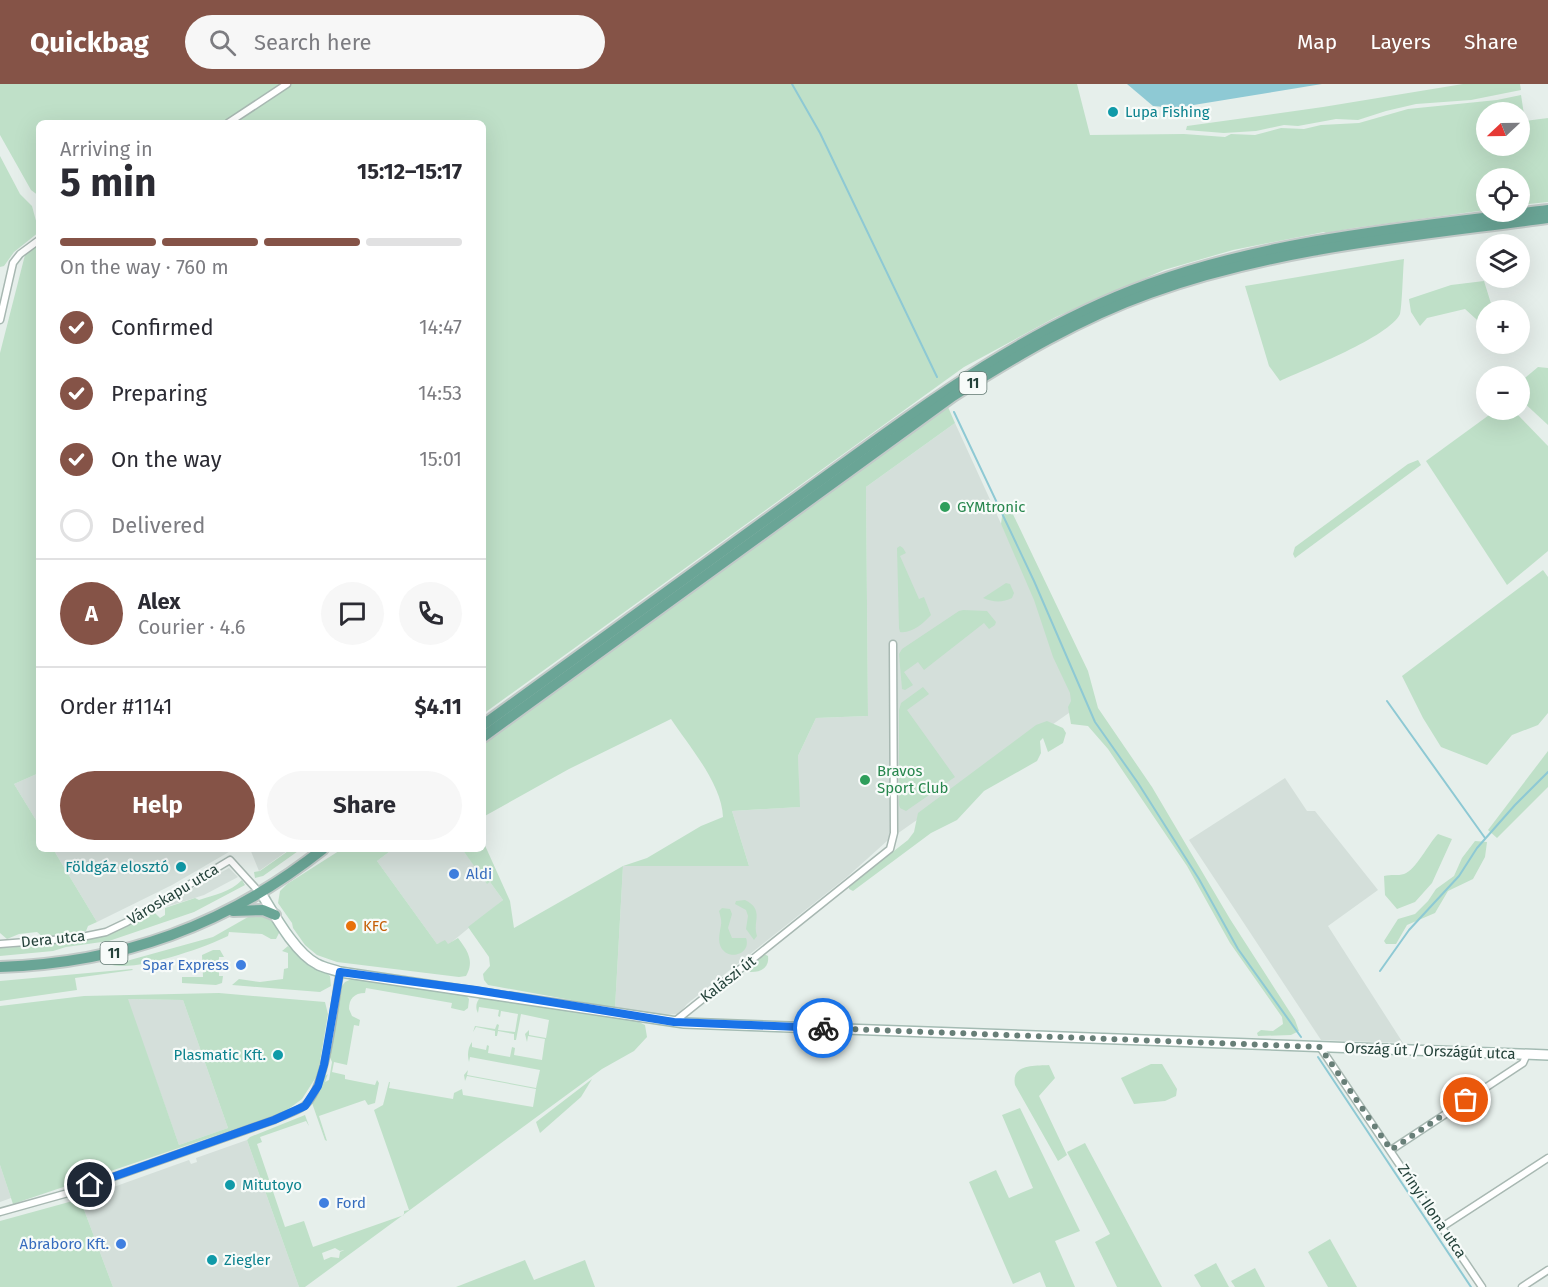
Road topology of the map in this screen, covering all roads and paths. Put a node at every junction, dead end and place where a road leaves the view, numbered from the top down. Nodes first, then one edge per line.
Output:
1 (286, 84) edge
2 (232, 120) edge
3 (1548, 210) edge
4 (1548, 218) edge
5 (36, 242) edge
6 (0, 320) edge
7 (893, 644) dead end
8 (486, 723) edge
9 (486, 735) edge
10 (319, 852) edge
11 (261, 894) junction
12 (226, 911) junction
13 (275, 915) junction
14 (106, 932) joint
15 (0, 944) edge
16 (0, 967) edge
17 (340, 972) junction
18 (674, 1022) junction
19 (1315, 1046) junction
20 (1527, 1054) junction
21 (1548, 1055) edge
22 (1391, 1150) junction
23 (1548, 1158) edge
24 (0, 1212) edge
25 (1442, 1227) junction
26 (1548, 1270) edge
27 (1482, 1287) edge
28 (1522, 1287) edge

1 - 2 street
3 - 8 main road, 11
4 - 9 main road, 11
5 - 6 street
7 - 18 street, Kalászi út
10 - 11 main road, 11
11 - 12 main road, 11
11 - 13 main road
11 - 14 street, Városkapu utca
12 - 13 main road
12 - 16 main road, 11
13 - 17 main road
14 - 15 street, Dera utca
17 - 18 main road
17 - 24 street
18 - 19 main road, Ország út / Országút utca
19 - 20 main road, Ország út / Országút utca
19 - 22 street, Zrínyi Ilona utca
20 - 21 main road, Ország út / Országút utca
20 - 22 street
22 - 25 street, Zrínyi Ilona utca
23 - 25 street
25 - 27 street, Zrínyi Ilona utca
26 - 28 street

